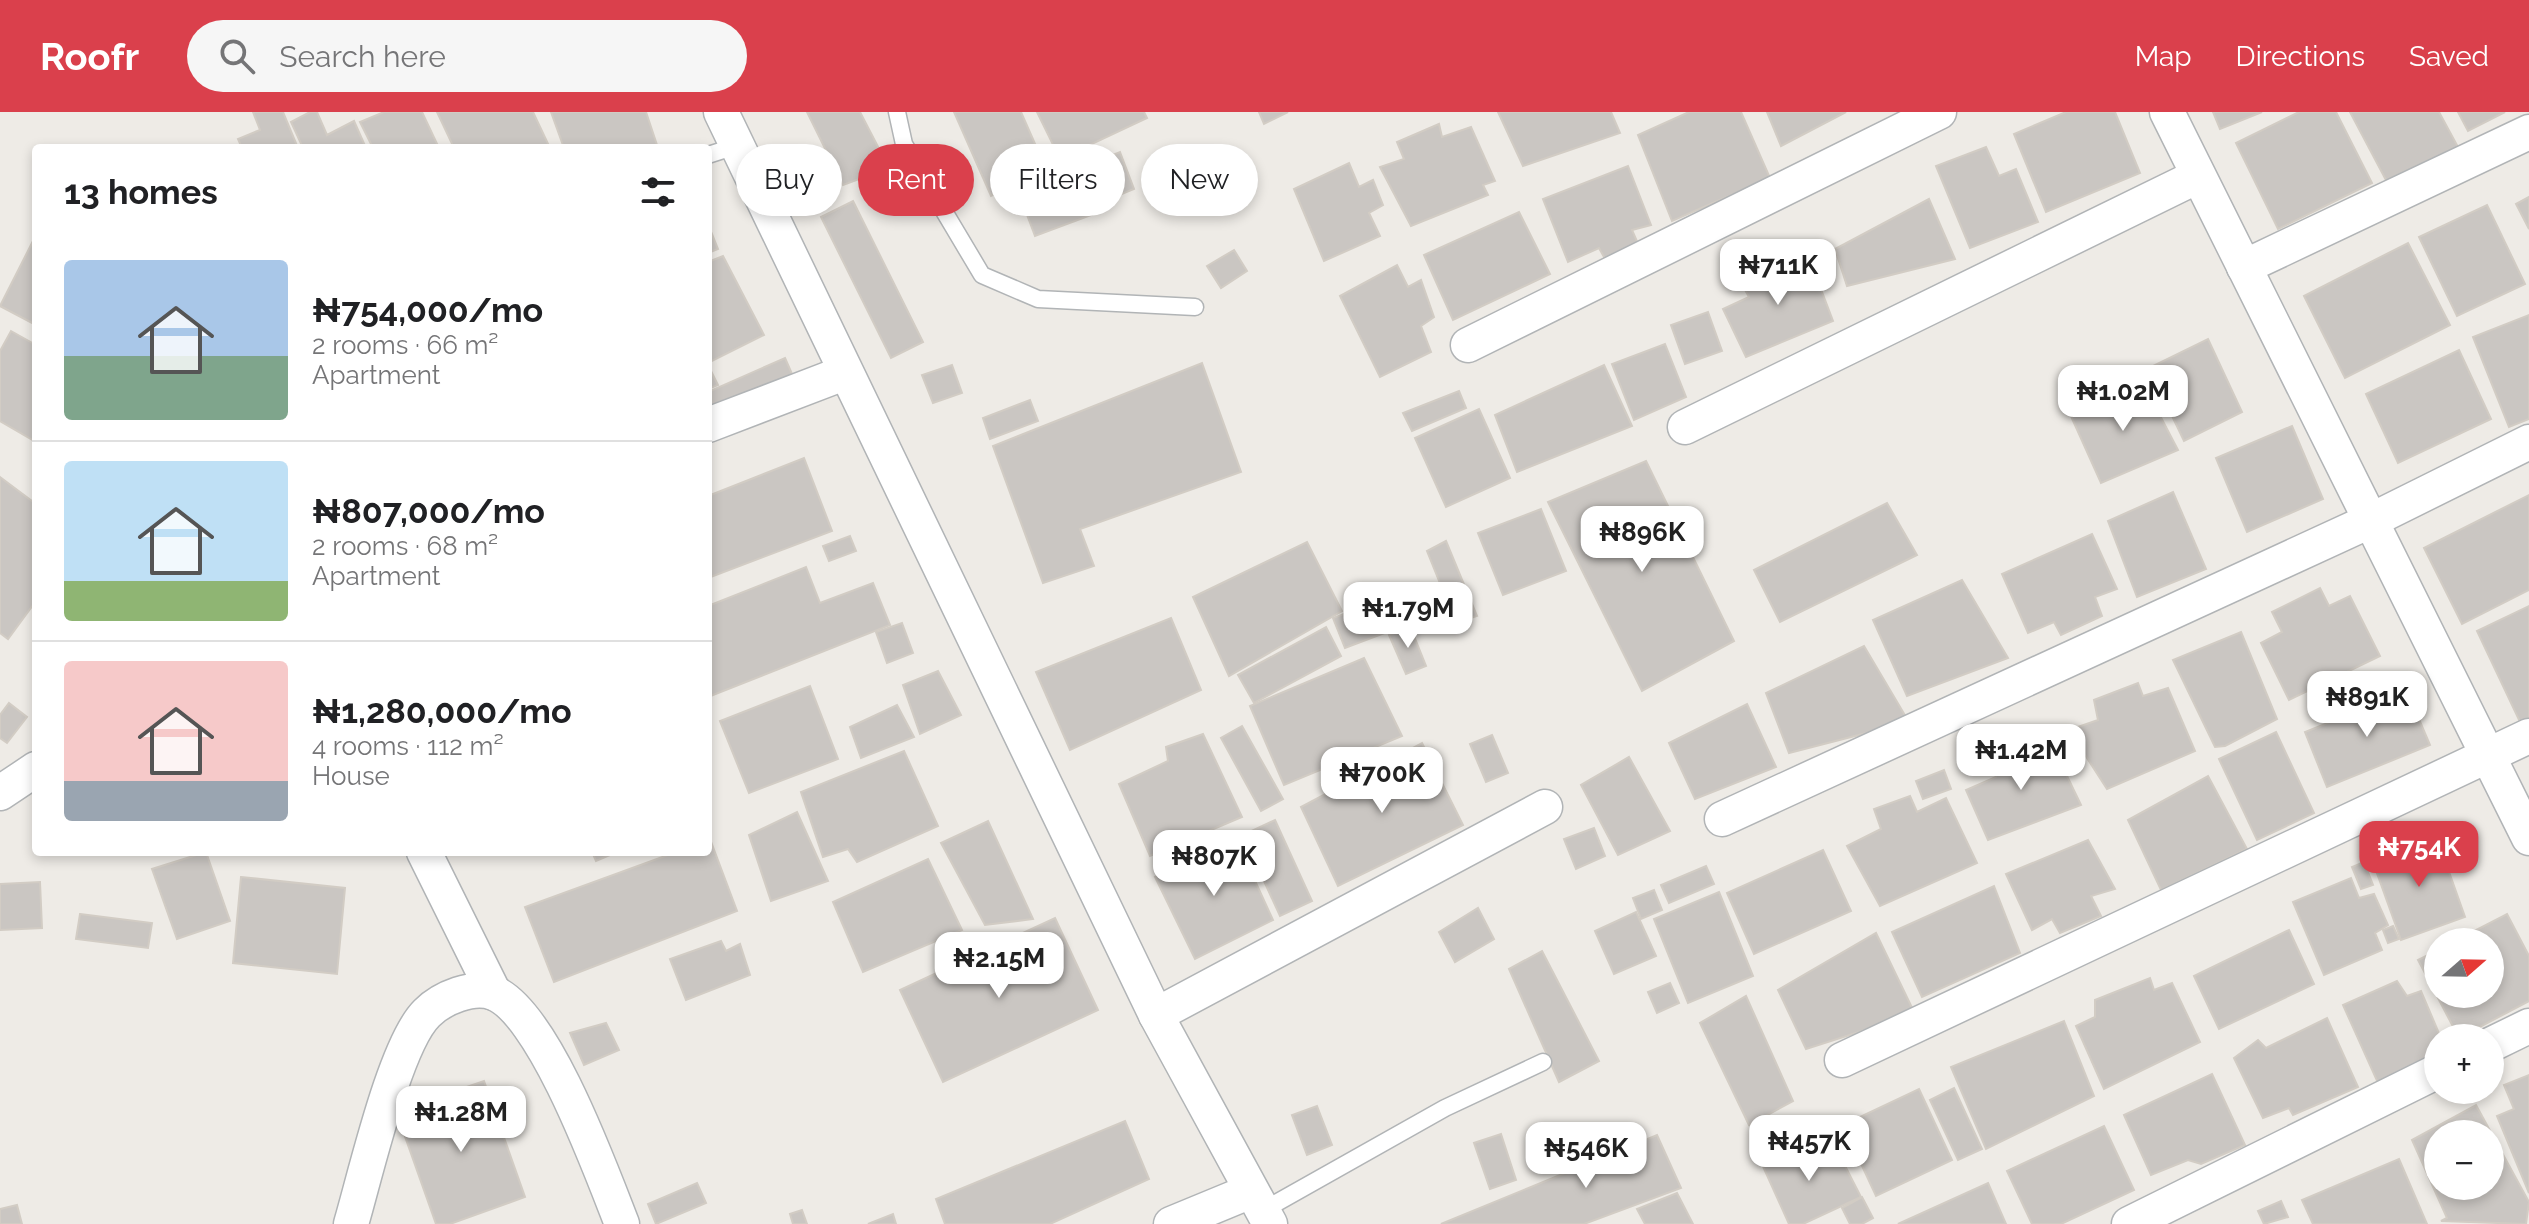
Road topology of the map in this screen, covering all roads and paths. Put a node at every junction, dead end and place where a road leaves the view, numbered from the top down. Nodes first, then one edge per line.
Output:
1 (721, 112) edge
2 (897, 112) edge
3 (1939, 112) edge
4 (2167, 112) edge
5 (2529, 132) edge
6 (722, 150) edge
7 (2198, 176) junction
8 (2244, 267) junction
9 (1195, 307) dead end
10 (1468, 345) dead end
11 (844, 373) junction
12 (712, 423) edge
13 (1685, 427) dead end
14 (2529, 442) edge
15 (2372, 520) junction
16 (2529, 736) edge
17 (2489, 757) junction
18 (32, 772) edge
19 (0, 793) edge
20 (1545, 807) dead end
21 (1722, 819) dead end
22 (2529, 838) edge
23 (426, 856) edge
24 (494, 993) junction
25 (1156, 1015) junction
26 (2529, 1026) edge
27 (2504, 1038) edge
28 (1842, 1060) dead end
29 (1543, 1062) dead end
30 (2424, 1078) edge
31 (1261, 1208) edge
32 (351, 1224) edge
33 (622, 1224) edge
34 (1171, 1224) edge
35 (2129, 1224) edge

1 - 6 street
2 - 9 lane
3 - 10 street
4 - 7 street
5 - 8 street
6 - 11 street
7 - 8 street
7 - 13 street
8 - 15 street
11 - 12 street
11 - 25 street
14 - 15 street
15 - 17 street
15 - 21 street
16 - 17 street
17 - 22 street
17 - 28 street
18 - 19 street
20 - 25 street
23 - 24 street
24 - 32 street
24 - 33 street
25 - 31 street
26 - 27 street
29 - 31 lane
30 - 35 street
31 - 34 street

